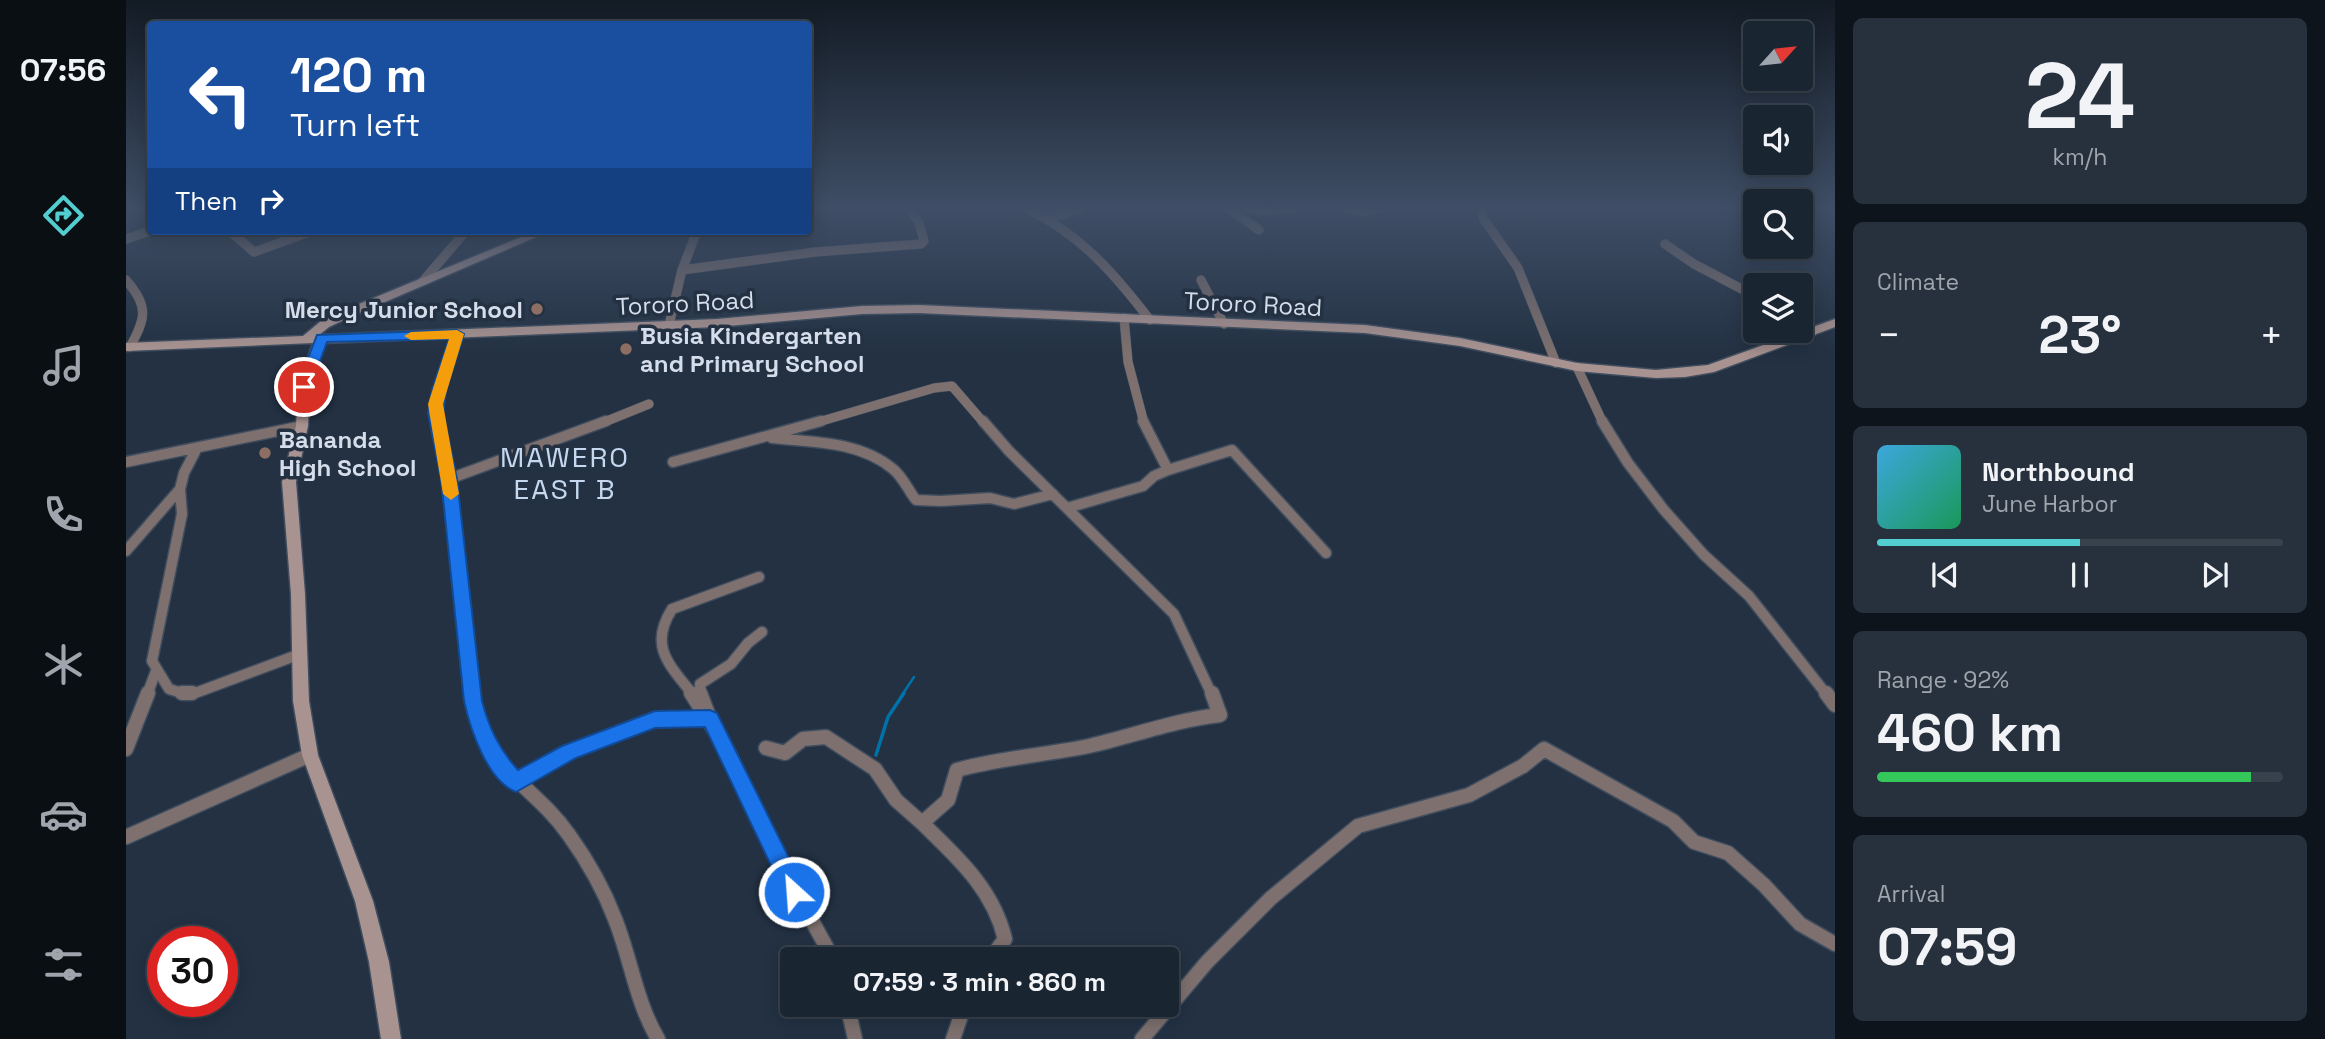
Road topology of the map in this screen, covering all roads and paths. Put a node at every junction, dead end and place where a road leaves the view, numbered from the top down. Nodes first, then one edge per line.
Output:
1 (444, 256) edge
2 (483, 256) edge
3 (687, 256) edge
4 (782, 256) edge
5 (1098, 256) edge
6 (1510, 256) edge
7 (1686, 256) edge
8 (682, 270) junction
9 (126, 280) edge
10 (1201, 280) dead end
11 (423, 281) junction
12 (1743, 290) edge
13 (1124, 318) junction
14 (1150, 320) junction
15 (1835, 323) edge
16 (669, 324) junction
17 (1224, 324) junction
18 (1813, 332) edge
19 (457, 334) junction
20 (314, 338) junction
21 (1782, 343) edge
22 (128, 347) edge
23 (1556, 363) junction
24 (1577, 367) junction
25 (649, 404) dead end
26 (302, 426) junction
27 (765, 437) junction
28 (197, 448) junction
29 (126, 462) edge
30 (673, 462) dead end
31 (1168, 470) junction
32 (449, 479) junction
33 (180, 489) junction
34 (1053, 494) junction
35 (1067, 508) junction
36 (126, 551) edge
37 (1326, 553) dead end
38 (759, 577) dead end
39 (762, 632) dead end
40 (300, 654) junction
41 (156, 671) junction
42 (1835, 705) edge
43 (710, 719) junction
44 (766, 748) dead end
45 (126, 750) edge
46 (310, 755) junction
47 (516, 782) junction
48 (922, 823) junction
49 (126, 837) edge
50 (1835, 944) edge
51 (829, 947) edge
52 (999, 947) edge
53 (850, 1017) edge
54 (961, 1017) edge
55 (391, 1039) edge
56 (658, 1039) edge
57 (855, 1039) edge
58 (953, 1039) edge
59 (1143, 1039) edge

1 - 11 street
2 - 11 main road
3 - 8 street
4 - 8 street
5 - 14 street
6 - 23 street
7 - 12 street
8 - 16 street
9 - 22 street
10 - 17 street
11 - 20 main road
13 - 14 main road, Tororo Road
13 - 16 main road, Tororo Road
13 - 31 street
14 - 17 main road, Tororo Road
15 - 18 main road, Tororo Road
16 - 19 main road, Tororo Road
17 - 23 main road, Tororo Road
19 - 20 main road, Tororo Road
19 - 32 street
20 - 22 main road, Tororo Road
20 - 26 main road
21 - 24 main road, Tororo Road
23 - 24 main road, Tororo Road
24 - 42 street
25 - 32 street
26 - 28 street
26 - 40 main road
27 - 30 street
27 - 34 street
27 - 34 street
28 - 29 street
28 - 33 street
31 - 35 street
31 - 37 street
32 - 47 street
33 - 36 street
33 - 41 street
34 - 35 street
35 - 48 street
38 - 43 street
39 - 43 street
40 - 41 street
40 - 46 main road
41 - 45 street
43 - 47 street
43 - 51 street
44 - 48 street
46 - 49 street
46 - 55 main road
47 - 56 street
48 - 52 street
50 - 59 street
53 - 57 street
54 - 58 street

